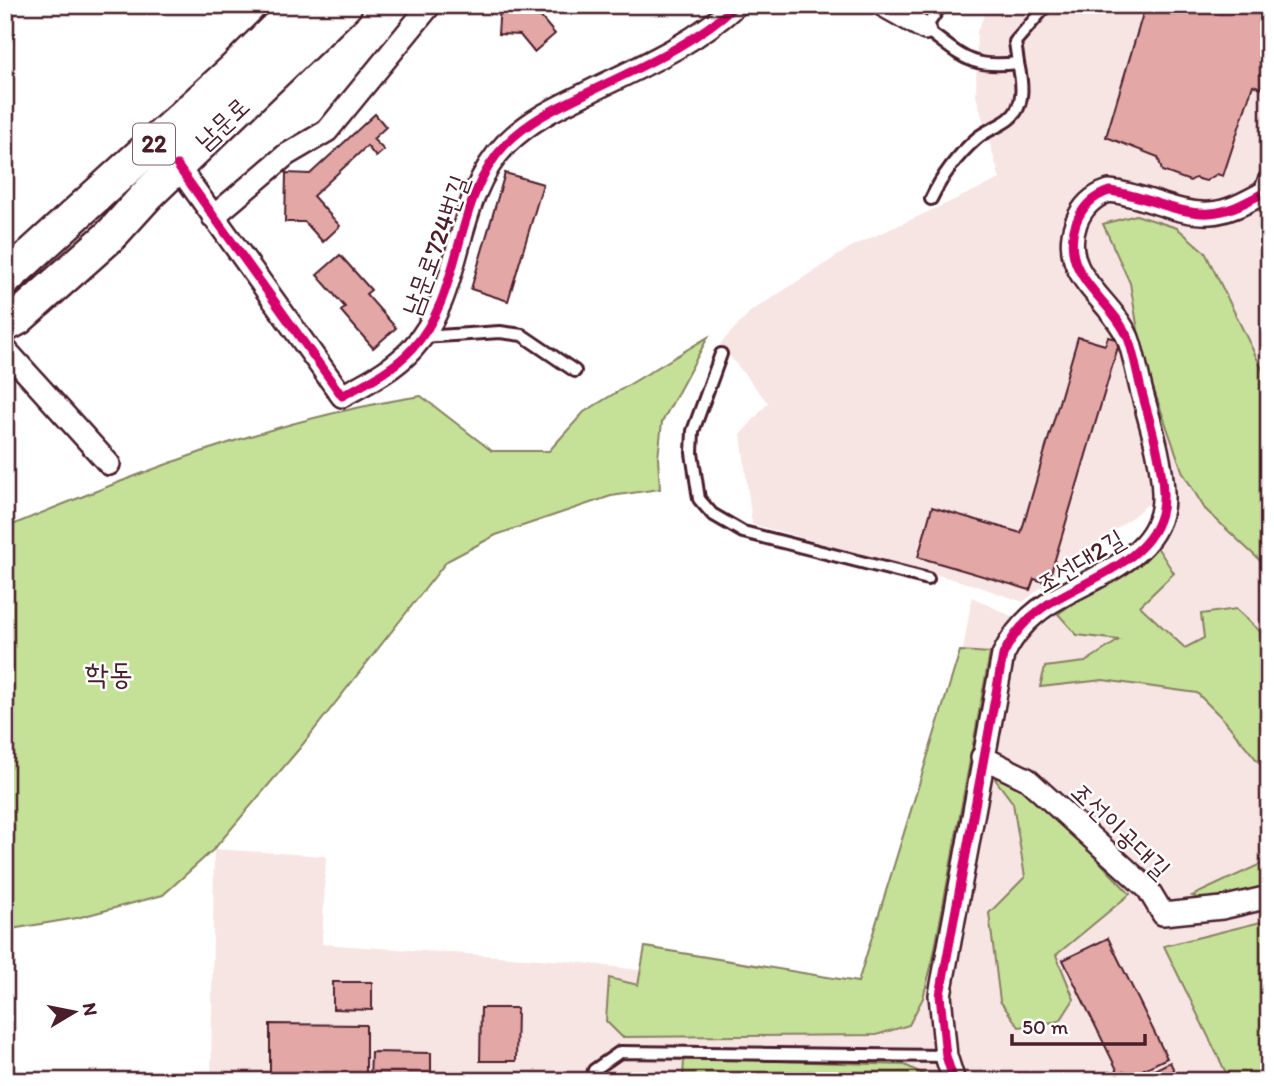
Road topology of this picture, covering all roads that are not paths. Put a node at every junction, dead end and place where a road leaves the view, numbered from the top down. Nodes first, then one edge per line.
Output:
1 (300, 5) edge
2 (345, 5) edge
3 (430, 5) edge
4 (736, 5) edge
5 (882, 5) edge
6 (941, 5) edge
7 (1047, 5) edge
8 (925, 29) junction
9 (1018, 63) junction
10 (191, 110) junction
11 (180, 162) junction
12 (1268, 192) edge
13 (931, 199) dead end
14 (214, 217) junction
15 (5, 279) edge
16 (9, 324) edge
17 (422, 337) junction
18 (5, 349) edge
19 (721, 354) dead end
20 (575, 371) dead end
21 (109, 464) dead end
22 (928, 579) dead end
23 (982, 757) junction
24 (1269, 897) edge
25 (946, 1056) junction
26 (591, 1081) edge
27 (954, 1081) edge

1 - 10 main road, 남문로 / 22
2 - 11 main road, 남문로 / 22
3 - 14 street
4 - 17 street, 남문로724번길
5 - 8 street
6 - 8 lane
7 - 9 lane
8 - 9 lane
9 - 13 lane
10 - 11 main road
10 - 15 main road, 남문로 / 22
11 - 14 street, 남문로724번길
11 - 16 main road, 남문로 / 22
12 - 23 street, 조선대2길
14 - 17 street, 남문로724번길
17 - 20 lane
18 - 21 street
19 - 22 lane
23 - 24 street, 조선이공대길
23 - 25 street, 조선대2길
25 - 26 lane
25 - 27 street, 조선대2길

